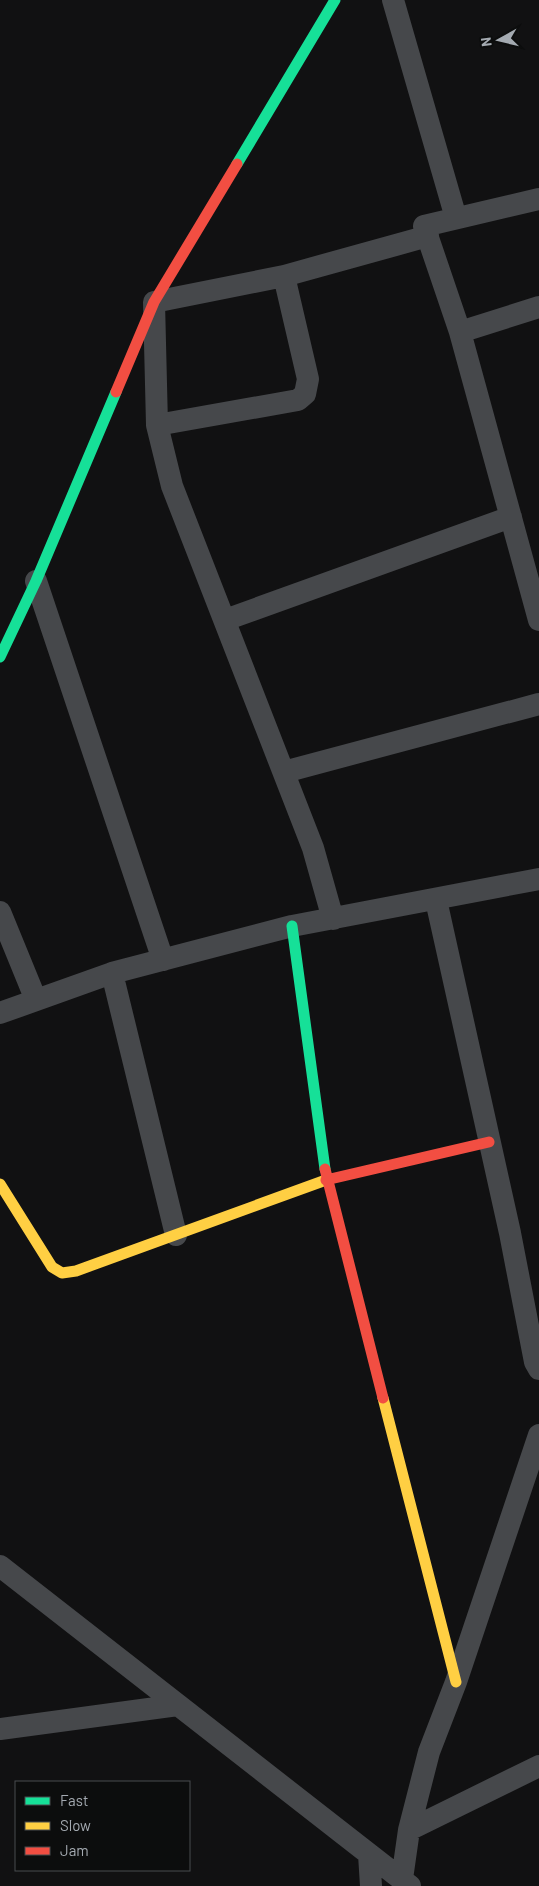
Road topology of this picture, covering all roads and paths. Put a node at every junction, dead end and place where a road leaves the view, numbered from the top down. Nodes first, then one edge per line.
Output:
1 (393, 0) edge
2 (333, 1) edge
3 (539, 200) edge
4 (456, 218) junction
5 (428, 236) junction
6 (284, 276) junction
7 (154, 302) junction
8 (539, 307) edge
9 (460, 332) junction
10 (156, 425) junction
11 (511, 518) junction
12 (36, 581) junction
13 (225, 620) junction
14 (539, 620) edge
15 (0, 657) edge
16 (539, 704) edge
17 (284, 772) junction
18 (539, 879) edge
19 (436, 900) junction
20 (0, 912) edge
21 (333, 919) junction
22 (292, 926) junction
23 (163, 960) junction
24 (112, 973) junction
25 (36, 1000) junction
26 (0, 1013) edge
27 (489, 1142) junction
28 (328, 1180) junction
29 (0, 1184) edge
30 (176, 1235) junction
31 (539, 1369) edge
32 (539, 1435) edge
33 (0, 1566) edge
34 (456, 1682) junction
35 (178, 1705) junction
36 (0, 1729) edge
37 (539, 1766) edge
38 (409, 1830) junction
39 (369, 1854) junction
40 (406, 1883) edge
41 (371, 1886) edge

1 - 4 street
2 - 7 street
3 - 4 street
4 - 5 street
5 - 6 street
5 - 9 street
6 - 7 street
6 - 10 street
7 - 10 street
7 - 12 street
8 - 9 street
9 - 11 street
10 - 13 street
11 - 13 street
11 - 14 street
12 - 15 street
12 - 23 street
13 - 17 street
16 - 17 street
17 - 21 street
18 - 19 street
19 - 21 street
19 - 27 street
20 - 25 street
21 - 22 street
22 - 23 street
22 - 28 street
23 - 24 street
24 - 25 street
24 - 30 street
25 - 26 street
27 - 28 street
27 - 31 street
28 - 30 street
28 - 34 street
29 - 30 street
32 - 34 street
33 - 35 street
34 - 38 street
35 - 36 street
35 - 39 street
37 - 38 street
38 - 40 street
39 - 40 street
39 - 41 street

